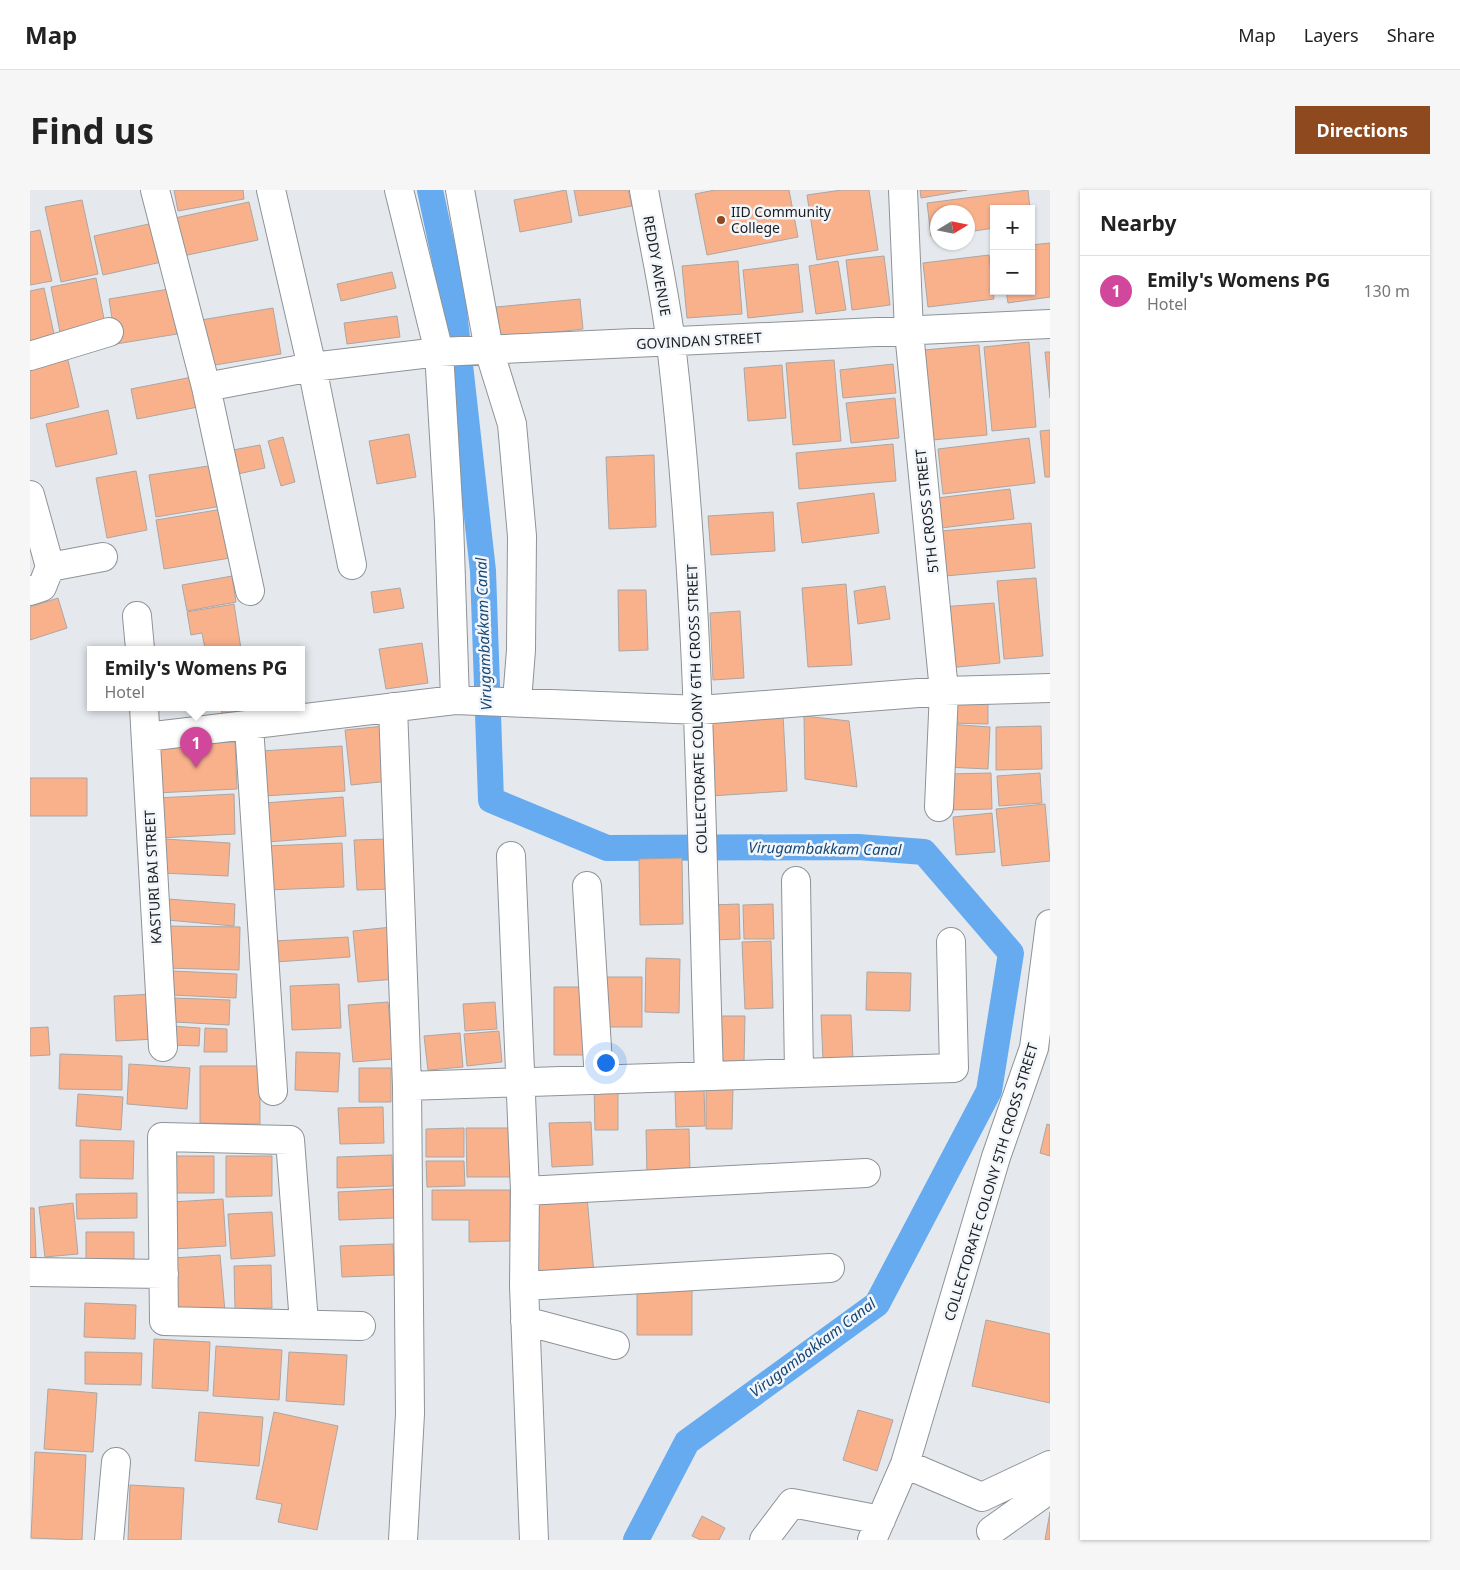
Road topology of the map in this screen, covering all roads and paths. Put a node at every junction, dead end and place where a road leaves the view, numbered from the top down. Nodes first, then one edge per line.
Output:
1 (155, 190) edge
2 (271, 190) edge
3 (399, 190) edge
4 (460, 190) edge
5 (644, 190) edge
6 (903, 190) edge
7 (1050, 324) edge
8 (109, 332) dead end
9 (909, 332) junction
10 (671, 343) junction
11 (489, 350) junction
12 (439, 352) junction
13 (30, 356) edge
14 (312, 367) junction
15 (206, 387) junction
16 (30, 495) edge
17 (103, 557) dead end
18 (352, 565) dead end
19 (50, 567) junction
20 (30, 590) edge
21 (250, 591) dead end
22 (137, 616) dead end
23 (140, 646) edge
24 (1050, 688) edge
25 (944, 691) junction
26 (455, 700) junction
27 (517, 702) junction
28 (393, 707) junction
29 (700, 710) junction
30 (144, 711) edge
31 (249, 726) junction
32 (146, 737) junction
33 (938, 807) dead end
34 (511, 856) dead end
35 (796, 881) dead end
36 (587, 886) dead end
37 (1050, 924) edge
38 (951, 942) dead end
39 (163, 1047) dead end
40 (799, 1073) junction
41 (709, 1076) junction
42 (599, 1080) junction
43 (520, 1082) junction
44 (407, 1086) junction
45 (273, 1091) dead end
46 (866, 1173) dead end
47 (525, 1190) junction
48 (830, 1268) dead end
49 (30, 1272) edge
50 (164, 1274) junction
51 (524, 1286) junction
52 (525, 1321) junction
53 (304, 1323) junction
54 (361, 1326) dead end
55 (615, 1345) dead end
56 (116, 1462) dead end
57 (905, 1464) junction
58 (1050, 1465) edge
59 (1050, 1489) edge
60 (982, 1497) junction
61 (876, 1530) edge
62 (992, 1535) edge
63 (109, 1540) edge
64 (403, 1540) edge
65 (534, 1540) edge
66 (764, 1540) edge

1 - 15 street
2 - 14 street
3 - 12 street
4 - 11 street
5 - 10 street, REDDY AVENUE
6 - 9 street, 5TH CROSS STREET
7 - 9 street, GOVINDAN STREET
8 - 13 street
9 - 10 street, GOVINDAN STREET
9 - 25 street, 5TH CROSS STREET
10 - 11 street, GOVINDAN STREET
10 - 29 street, COLLECTORATE COLONY 6TH CROSS STREET
11 - 12 street, GOVINDAN STREET
11 - 27 street
12 - 14 street, GOVINDAN STREET
12 - 26 street
14 - 15 street, GOVINDAN STREET
14 - 18 street
15 - 21 street
16 - 19 street
17 - 19 street
19 - 20 street
22 - 23 street
24 - 25 street
25 - 29 street
25 - 33 street
26 - 27 street
26 - 28 street
27 - 29 street
28 - 31 street
28 - 44 street
29 - 41 street, COLLECTORATE COLONY 6TH CROSS STREET
30 - 32 street, KASTURI BAI STREET
31 - 32 street
31 - 45 street
32 - 39 street, KASTURI BAI STREET
34 - 43 street
35 - 40 street
36 - 42 street
37 - 57 street, COLLECTORATE COLONY 5TH CROSS STREET
38 - 40 street
40 - 41 street
41 - 42 street
42 - 43 street
43 - 44 street
43 - 47 street
44 - 64 street
46 - 47 street
47 - 51 street
48 - 51 street
49 - 50 street
50 - 53 street
50 - 53 street
51 - 52 street
52 - 55 street
52 - 65 street
53 - 54 street
56 - 63 street
57 - 60 street
57 - 61 street, COLLECTORATE COLONY 5TH CROSS STREET
58 - 60 street
59 - 62 street
60 - 62 street
61 - 66 street

